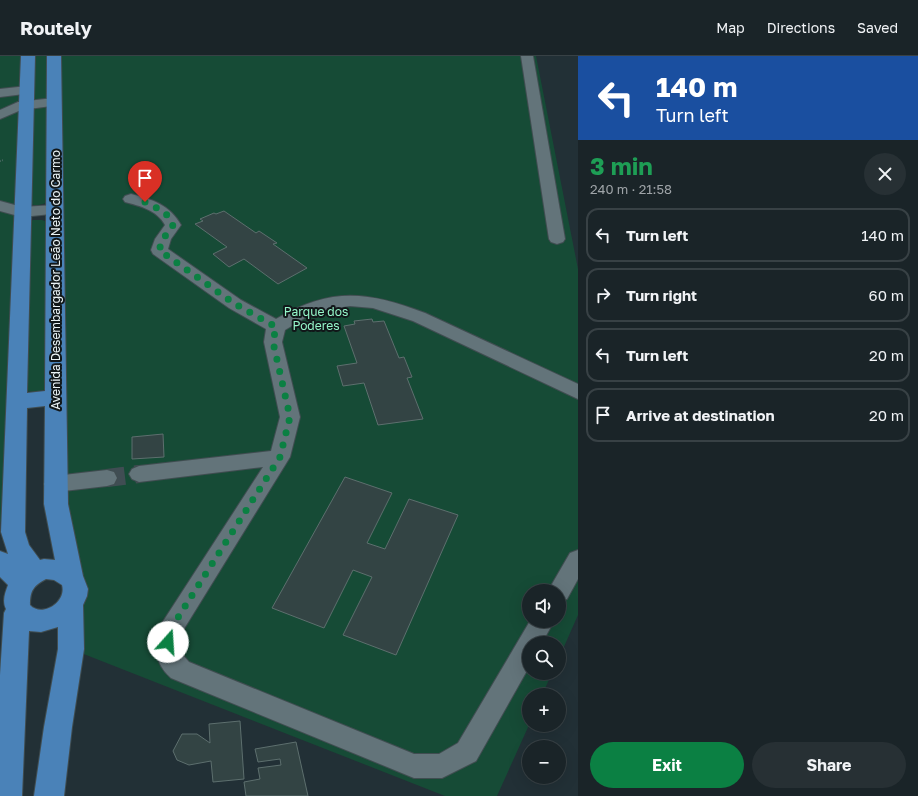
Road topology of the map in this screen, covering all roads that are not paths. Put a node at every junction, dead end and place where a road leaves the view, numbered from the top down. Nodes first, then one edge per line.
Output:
1 (28, 56) edge
2 (54, 56) edge
3 (527, 56) edge
4 (0, 93) edge
5 (26, 97) junction
6 (54, 102) junction
7 (0, 115) edge
8 (131, 199) dead end
9 (0, 206) edge
10 (54, 210) junction
11 (22, 212) junction
12 (556, 238) dead end
13 (276, 327) junction
14 (578, 392) edge
15 (55, 398) junction
16 (16, 402) junction
17 (280, 457) junction
18 (139, 474) tunnel mouth
19 (107, 478) tunnel mouth
20 (15, 489) junction
21 (56, 494) junction
22 (0, 524) edge
23 (578, 559) edge
24 (0, 561) edge
25 (71, 578) junction
26 (564, 584) edge
27 (16, 593) edge
28 (70, 606) junction
29 (522, 656) edge
30 (7, 796) edge
31 (49, 796) edge

1 - 5 main road
2 - 6 main road, Avenida Desembargador Leão Neto do Carmo
3 - 12 lane
4 - 5 lane
5 - 6 lane
5 - 7 lane
5 - 11 main road
6 - 10 main road, Avenida Desembargador Leão Neto do Carmo
8 - 13 lane
9 - 11 lane
10 - 11 lane
10 - 15 main road, Avenida Desembargador Leão Neto do Carmo
11 - 16 main road
13 - 14 lane
13 - 17 lane
15 - 16 main road
15 - 21 main road, Avenida Desembargador Leão Neto do Carmo
16 - 20 main road
17 - 18 lane
17 - 29 lane
19 - 21 lane
20 - 22 main road
20 - 27 main road
21 - 25 main road, Avenida Desembargador Leão Neto do Carmo
23 - 26 lane
24 - 27 main road
25 - 27 main road
25 - 28 main road
27 - 28 main road
27 - 30 main road
28 - 31 main road

